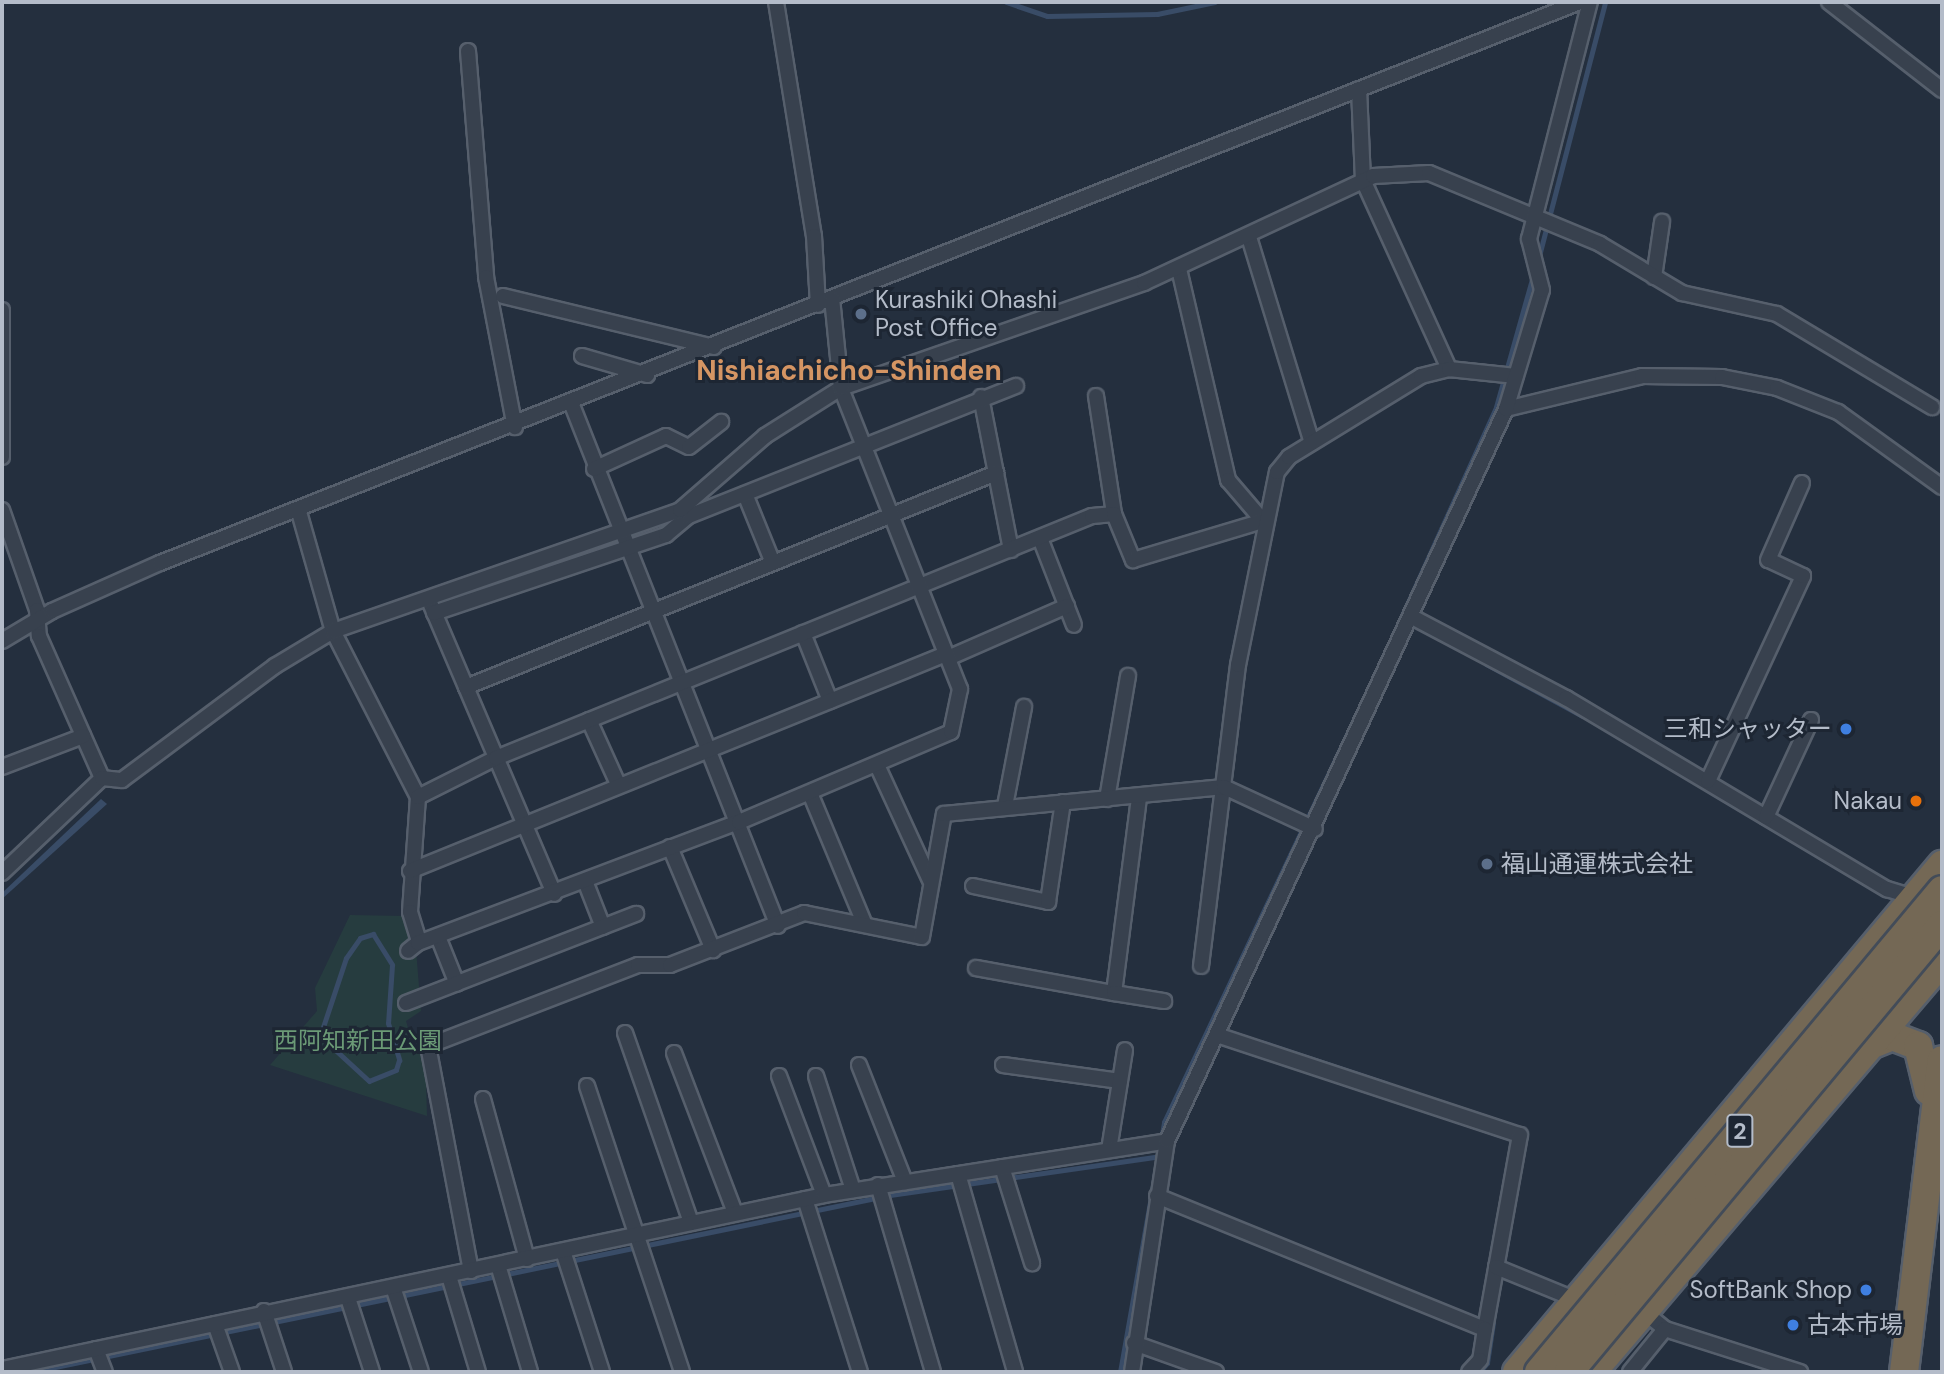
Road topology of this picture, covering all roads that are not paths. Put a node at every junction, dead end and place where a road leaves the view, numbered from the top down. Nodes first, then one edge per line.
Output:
1 (776, 2) edge
2 (1580, 2) edge
3 (1591, 2) edge
4 (1829, 2) edge
5 (468, 51) dead end
6 (1359, 89) junction
7 (1942, 90) edge
8 (1363, 180) junction
9 (1543, 220) junction
10 (1662, 222) dead end
11 (1249, 237) junction
12 (1179, 269) junction
13 (1654, 277) junction
14 (503, 296) dead end
15 (832, 298) junction
16 (818, 305) junction
17 (2, 310) edge
18 (714, 347) junction
19 (582, 356) dead end
20 (1449, 369) junction
21 (647, 374) junction
22 (1509, 375) junction
23 (1016, 386) dead end
24 (841, 388) junction
25 (1096, 396) dead end
26 (982, 397) junction
27 (572, 405) junction
28 (1932, 407) dead end
29 (1506, 409) junction
30 (721, 422) dead end
31 (3, 423) edge
32 (515, 427) junction
33 (1312, 443) junction
34 (865, 447) junction
35 (2, 457) edge
36 (594, 469) junction
37 (996, 473) junction
38 (1802, 483) dead end
39 (1942, 487) edge
40 (745, 494) junction
41 (2, 510) edge
42 (299, 512) junction
43 (1114, 514) junction
44 (892, 516) junction
45 (1263, 521) junction
46 (621, 531) junction
47 (1040, 538) junction
48 (628, 547) junction
49 (1011, 550) junction
50 (773, 563) junction
51 (920, 588) junction
52 (1066, 606) junction
53 (432, 608) junction
54 (653, 610) junction
55 (1414, 618) junction
56 (37, 621) junction
57 (1074, 625) dead end
58 (333, 631) junction
59 (803, 633) junction
60 (2, 641) edge
61 (947, 656) junction
62 (1128, 676) dead end
63 (682, 681) junction
64 (466, 687) junction
65 (830, 701) junction
66 (1024, 707) dead end
67 (589, 720) junction
68 (1811, 720) dead end
69 (83, 736) junction
70 (708, 751) junction
71 (496, 758) junction
72 (877, 765) junction
73 (2, 767) edge
74 (102, 778) junction
75 (1708, 781) junction
76 (619, 786) junction
77 (1224, 787) junction
78 (810, 793) junction
79 (418, 797) junction
80 (1139, 797) junction
81 (1107, 799) junction
82 (1063, 802) junction
83 (1005, 806) junction
84 (1766, 817) junction
85 (739, 822) junction
86 (524, 823) junction
87 (1307, 825) junction
88 (670, 847) junction
89 (1942, 865) edge
90 (410, 871) junction
91 (2, 873) edge
92 (930, 880) junction
93 (585, 881) junction
94 (973, 886) dead end
95 (1942, 890) edge
96 (554, 894) junction
97 (1915, 897) junction
98 (1942, 905) edge
99 (636, 914) dead end
100 (1942, 918) edge
101 (865, 925) junction
102 (1942, 925) edge
103 (778, 926) junction
104 (603, 927) junction
105 (1888, 930) junction
106 (439, 939) junction
107 (713, 950) junction
108 (1942, 961) edge
109 (1201, 966) dead end
110 (976, 968) dead end
111 (457, 984) junction
112 (1114, 993) junction
113 (1164, 1001) dead end
114 (406, 1003) dead end
115 (625, 1033) dead end
116 (1217, 1035) junction
117 (1875, 1043) junction
118 (1125, 1050) dead end
119 (674, 1053) dead end
120 (1942, 1060) edge
121 (859, 1065) dead end
122 (1003, 1065) dead end
123 (779, 1076) dead end
124 (816, 1076) dead end
125 (1764, 1077) junction
126 (1120, 1080) junction
127 (587, 1086) dead end
128 (483, 1100) dead end
129 (1812, 1114) junction
130 (1935, 1114) junction
131 (1166, 1141) junction
132 (1109, 1150) junction
133 (1002, 1168) junction
134 (959, 1175) junction
135 (905, 1182) junction
136 (878, 1186) junction
137 (853, 1190) junction
138 (824, 1195) junction
139 (1157, 1196) junction
140 (805, 1200) junction
141 (735, 1213) junction
142 (691, 1223) junction
143 (642, 1246) junction
144 (564, 1251) junction
145 (527, 1259) junction
146 (1032, 1263) dead end
147 (498, 1265) junction
148 (1501, 1268) junction
149 (471, 1271) junction
150 (449, 1277) junction
151 (393, 1288) junction
152 (348, 1298) junction
153 (1577, 1300) junction
154 (1643, 1311) junction
155 (265, 1312) junction
156 (215, 1324) junction
157 (1485, 1329) junction
158 (1665, 1329) junction
159 (1135, 1343) junction
160 (96, 1350) junction
161 (2, 1369) edge
162 (104, 1370) edge
163 (232, 1372) edge
164 (284, 1372) edge
165 (372, 1372) edge
166 (421, 1372) edge
167 (478, 1372) edge
168 (530, 1372) edge
169 (603, 1372) edge
170 (682, 1372) edge
171 (860, 1372) edge
172 (933, 1372) edge
173 (1015, 1372) edge
174 (1132, 1372) edge
175 (1216, 1372) edge
176 (1469, 1372) edge
177 (1517, 1372) edge
178 (1539, 1372) edge
179 (1569, 1372) edge
180 (1592, 1372) edge
181 (1630, 1372) edge
182 (1800, 1372) edge
183 (1905, 1372) edge

1 - 16 street
2 - 6 street
3 - 9 street
4 - 7 street
5 - 32 street
6 - 8 street
6 - 15 street
8 - 9 street
8 - 11 street
8 - 20 street
9 - 13 street
9 - 22 street
10 - 13 street
11 - 12 street
11 - 33 street
12 - 24 street
12 - 45 street
13 - 28 street
14 - 18 street
15 - 16 street
15 - 24 street
16 - 18 street
17 - 31 street
18 - 21 street
19 - 21 street
20 - 22 street
20 - 33 street
21 - 27 street
22 - 29 street
23 - 26 street
24 - 34 street
24 - 46 street
25 - 43 street
26 - 34 street
26 - 37 street
27 - 32 street
27 - 36 street
29 - 39 street
29 - 55 street
30 - 36 street
31 - 35 street
32 - 42 street
33 - 45 street
34 - 40 street
34 - 44 street
36 - 46 street
37 - 44 street
37 - 49 street
38 - 75 street
40 - 48 street
40 - 50 street
41 - 56 street
42 - 56 street
42 - 58 street
43 - 45 street
43 - 47 street
44 - 50 street
44 - 51 street
45 - 77 street
46 - 48 street
46 - 53 street
47 - 49 street
47 - 52 street
48 - 53 street
48 - 54 street
49 - 51 street
50 - 54 street
51 - 59 street
51 - 61 street
52 - 57 street
52 - 61 street
53 - 58 street
53 - 64 street
54 - 63 street
54 - 64 street
55 - 75 street
55 - 87 street
56 - 60 street
56 - 69 street
58 - 74 street
58 - 79 street
59 - 63 street
59 - 65 street
61 - 65 street
61 - 72 street
62 - 81 street
63 - 67 street
63 - 70 street
64 - 71 street
65 - 70 street
66 - 83 street
67 - 71 street
67 - 76 street
68 - 84 street
69 - 73 street
69 - 74 street
70 - 76 street
70 - 85 street
71 - 79 street
71 - 86 street
72 - 78 street
72 - 92 street
74 - 91 street
75 - 84 street
76 - 86 street
77 - 80 street
77 - 87 street
77 - 109 street
78 - 85 street
78 - 101 street
79 - 90 street
80 - 81 street
80 - 112 street
81 - 82 street
82 - 83 street
82 - 94 street
83 - 92 street
84 - 97 street
85 - 88 street
85 - 103 street
86 - 90 street
86 - 96 street
87 - 116 street
88 - 93 street
88 - 107 street
89 - 97 highway
90 - 106 street
92 - 101 street
93 - 96 street
93 - 104 street
95 - 178 highway, 2, bridge
96 - 106 street
97 - 98 street
97 - 105 highway
99 - 104 street
100 - 105 highway
101 - 103 street
102 - 179 highway, 2, bridge
103 - 107 street
104 - 111 street
105 - 125 highway
106 - 111 street
107 - 149 street
108 - 117 highway
110 - 112 street
111 - 114 street
112 - 113 street
115 - 142 street
116 - 131 street
116 - 148 street
117 - 129 highway
117 - 130 highway
118 - 126 street
119 - 141 street
120 - 130 highway
121 - 135 street
122 - 126 street
123 - 138 street
124 - 137 street
125 - 129 street
125 - 153 highway
126 - 132 street
127 - 143 street
128 - 145 street
129 - 154 highway
130 - 183 highway
131 - 132 street
131 - 139 street
132 - 133 street
133 - 134 street
133 - 146 street
134 - 135 street
134 - 173 street
135 - 136 street
136 - 137 street
136 - 172 street
137 - 138 street
138 - 140 street
139 - 157 street
139 - 159 street
140 - 141 street
140 - 171 street
141 - 142 street
142 - 143 street
143 - 144 street
143 - 170 street
144 - 145 street
144 - 169 street
145 - 147 street
147 - 149 street
147 - 168 street
148 - 153 street
148 - 157 street
149 - 150 street
150 - 151 street
150 - 167 street
151 - 152 street
151 - 166 street
152 - 155 street
152 - 165 street
153 - 177 highway
154 - 158 street
154 - 180 highway
155 - 156 street
155 - 164 street
156 - 160 street
156 - 163 street
157 - 176 street
158 - 181 street
158 - 182 street
159 - 174 street
159 - 175 street
160 - 161 street
160 - 162 street

